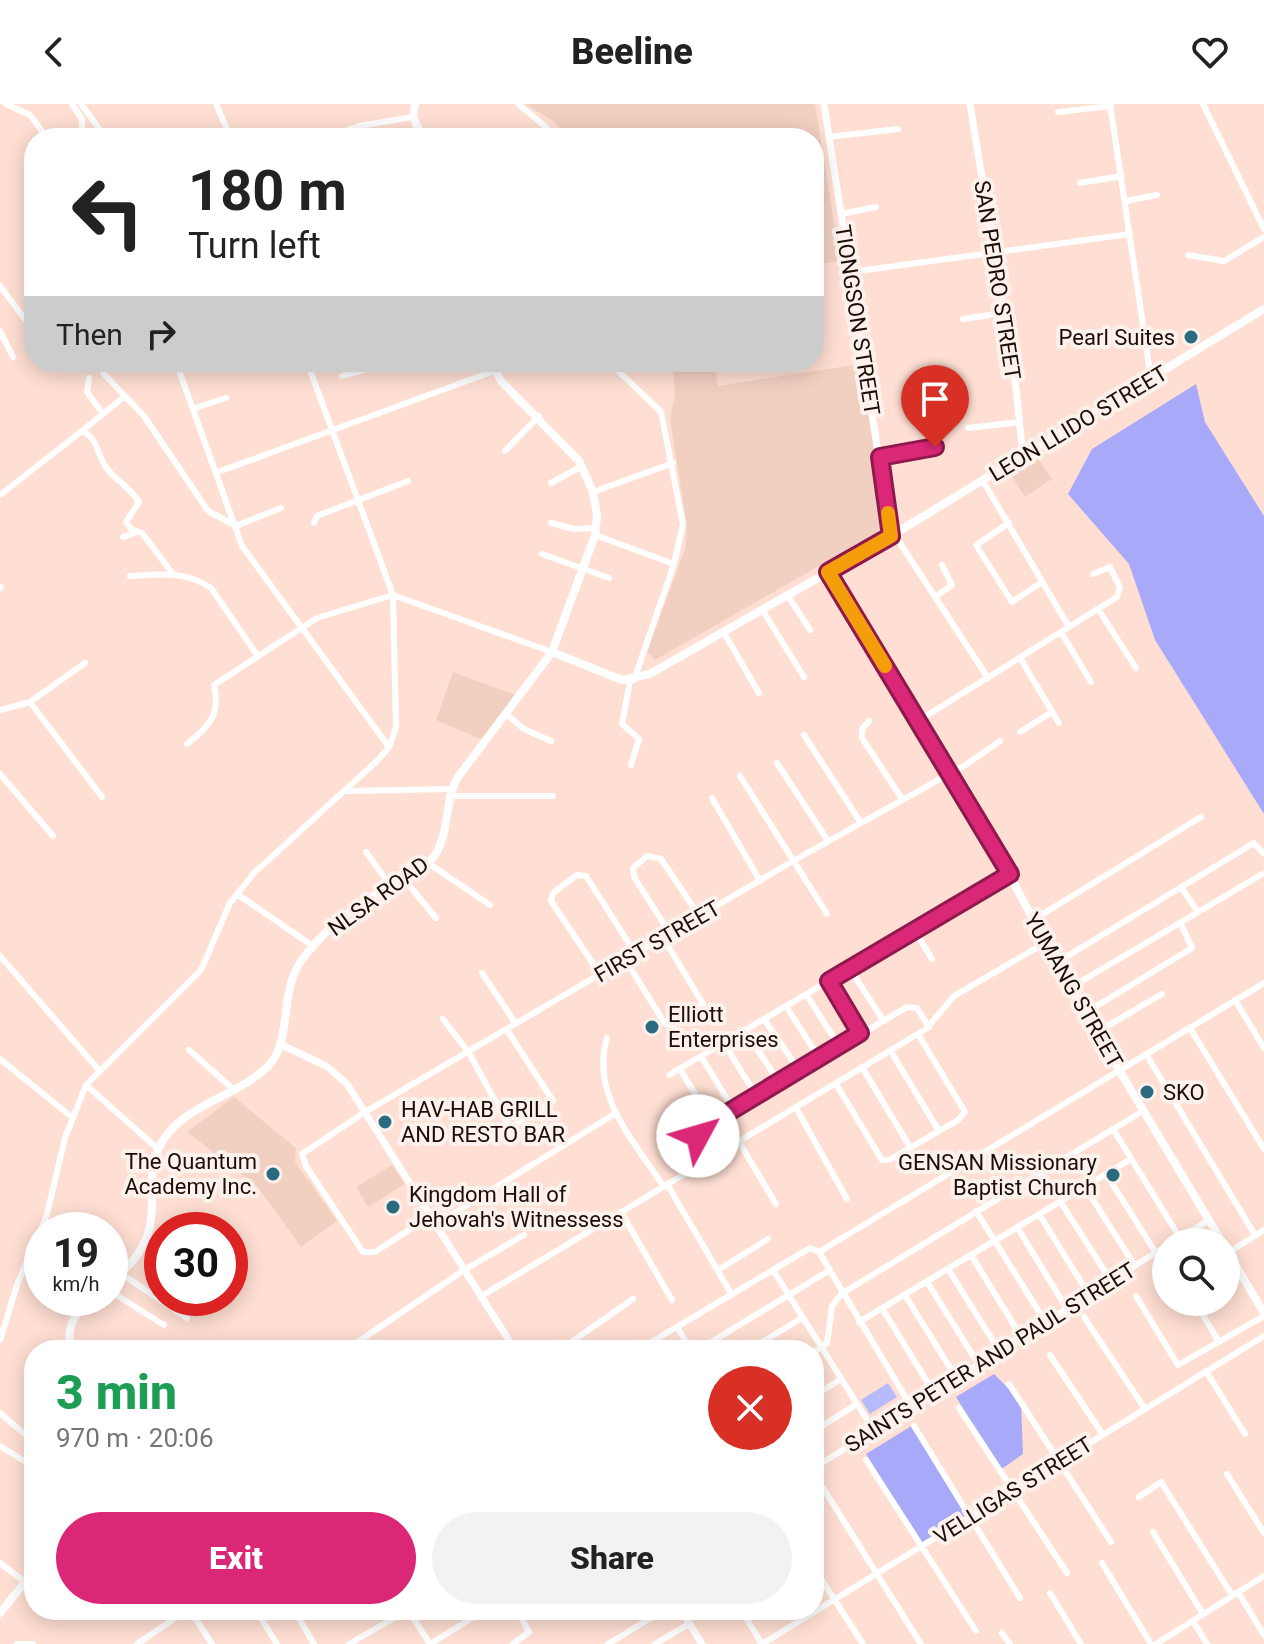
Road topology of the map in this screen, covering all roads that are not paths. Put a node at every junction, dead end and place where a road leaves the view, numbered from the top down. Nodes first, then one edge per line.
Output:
1 (6, 104) edge
2 (72, 104) edge
3 (81, 104) edge
4 (216, 104) edge
5 (415, 104) edge
6 (518, 104) edge
7 (824, 104) edge
8 (970, 104) edge
9 (1203, 104) edge
10 (1111, 105) edge
11 (1058, 112) dead end
12 (413, 117) junction
13 (40, 128) edge
14 (82, 128) edge
15 (99, 128) edge
16 (227, 128) edge
17 (353, 128) edge
18 (415, 128) edge
19 (547, 128) edge
20 (898, 129) dead end
21 (829, 137) junction
22 (1122, 176) junction
23 (1080, 183) dead end
24 (1157, 195) dead end
25 (1126, 201) junction
26 (876, 207) dead end
27 (841, 214) junction
28 (1264, 229) edge
29 (1130, 234) junction
30 (1264, 237) edge
31 (992, 251) junction
32 (1188, 255) dead end
33 (851, 272) junction
34 (0, 286) edge
35 (1264, 309) edge
36 (1003, 313) junction
37 (24, 318) edge
38 (963, 319) dead end
39 (0, 331) edge
40 (13, 357) dead end
41 (180, 372) edge
42 (310, 372) edge
43 (356, 372) edge
44 (477, 372) edge
45 (498, 372) edge
46 (619, 372) edge
47 (103, 373) dead end
48 (342, 376) dead end
49 (89, 378) dead end
50 (1151, 379) junction
51 (125, 396) junction
52 (226, 398) dead end
53 (195, 408) junction
54 (103, 414) junction
55 (539, 416) junction
56 (1019, 422) junction
57 (968, 428) dead end
58 (82, 431) junction
59 (331, 432) junction
60 (939, 445) dead end
61 (505, 451) dead end
62 (1023, 456) junction
63 (880, 457) junction
64 (673, 463) junction
65 (582, 466) junction
66 (218, 472) junction
67 (408, 481) dead end
68 (983, 481) junction
69 (551, 483) dead end
70 (593, 492) junction
71 (0, 495) edge
72 (357, 502) junction
73 (281, 508) dead end
74 (314, 523) dead end
75 (551, 523) dead end
76 (1009, 523) junction
77 (236, 526) junction
78 (596, 532) junction
79 (142, 533) junction
80 (893, 535) junction
81 (123, 537) dead end
82 (542, 554) dead end
83 (674, 564) junction
84 (942, 565) dead end
85 (583, 568) junction
86 (828, 572) junction
87 (173, 574) junction
88 (1093, 574) dead end
89 (130, 576) dead end
90 (609, 578) dead end
91 (1042, 582) junction
92 (393, 595) junction
93 (788, 596) junction
94 (935, 597) junction
95 (1098, 609) junction
96 (763, 611) junction
97 (304, 625) junction
98 (1069, 627) junction
99 (810, 630) dead end
100 (1061, 632) junction
101 (724, 633) junction
102 (552, 652) junction
103 (257, 655) junction
104 (1020, 658) junction
105 (85, 663) dead end
106 (1136, 668) dead end
107 (804, 677) dead end
108 (988, 678) junction
109 (632, 680) junction
110 (1091, 682) dead end
111 (759, 693) dead end
112 (30, 702) junction
113 (0, 710) edge
114 (1052, 712) junction
115 (507, 715) junction
116 (869, 721) dead end
117 (918, 721) junction
118 (1059, 723) dead end
119 (1020, 732) dead end
120 (804, 735) dead end
121 (551, 741) dead end
122 (1000, 741) dead end
123 (187, 744) dead end
124 (389, 747) junction
125 (777, 763) dead end
126 (631, 765) dead end
127 (950, 773) junction
128 (0, 774) edge
129 (740, 776) dead end
130 (346, 791) junction
131 (450, 792) junction
132 (553, 796) dead end
133 (102, 797) dead end
134 (712, 798) dead end
135 (902, 799) junction
136 (1201, 817) dead end
137 (861, 823) junction
138 (53, 836) dead end
139 (828, 841) junction
140 (366, 852) dead end
141 (1264, 854) edge
142 (793, 861) junction
143 (428, 863) junction
144 (1264, 873) edge
145 (1010, 874) junction
146 (403, 878) junction
147 (760, 881) junction
148 (390, 885) junction
149 (1181, 887) junction
150 (237, 894) junction
151 (490, 905) dead end
152 (1198, 912) junction
153 (827, 914) dead end
154 (700, 917) junction
155 (436, 918) dead end
156 (1033, 920) junction
157 (1181, 924) junction
158 (915, 931) junction
159 (667, 937) junction
160 (1045, 943) junction
161 (313, 946) junction
162 (635, 953) junction
163 (0, 956) edge
164 (625, 959) junction
165 (932, 959) dead end
166 (1056, 963) junction
167 (850, 969) junction
168 (482, 973) dead end
169 (600, 974) junction
170 (829, 981) junction
171 (1264, 983) edge
172 (1070, 988) junction
173 (806, 994) junction
174 (1162, 994) dead end
175 (1235, 1000) junction
176 (786, 1006) junction
177 (1085, 1013) junction
178 (443, 1019) dead end
179 (764, 1019) junction
180 (883, 1020) junction
181 (516, 1024) junction
182 (929, 1027) junction
183 (1190, 1028) junction
184 (507, 1030) junction
185 (745, 1030) junction
186 (1097, 1032) junction
187 (860, 1033) junction
188 (918, 1034) junction
189 (607, 1038) dead end
190 (723, 1042) junction
191 (280, 1044) junction
192 (839, 1046) junction
193 (1264, 1048) edge
194 (189, 1050) dead end
195 (890, 1050) junction
196 (469, 1053) junction
197 (1146, 1054) junction
198 (701, 1056) junction
199 (819, 1058) junction
200 (0, 1059) edge
201 (862, 1067) junction
202 (98, 1069) junction
203 (680, 1069) junction
204 (798, 1069) junction
205 (1119, 1070) junction
206 (669, 1075) dead end
207 (778, 1081) junction
208 (836, 1084) junction
209 (86, 1085) junction
210 (233, 1089) junction
211 (756, 1095) junction
212 (796, 1108) junction
213 (733, 1109) junction
214 (1143, 1111) junction
215 (365, 1112) junction
216 (616, 1113) junction
217 (73, 1118) junction
218 (712, 1122) junction
219 (1113, 1129) junction
220 (939, 1131) junction
221 (739, 1142) junction
222 (910, 1147) junction
223 (158, 1149) junction
224 (1264, 1149) edge
225 (713, 1157) junction
226 (1131, 1159) junction
227 (1106, 1174) junction
228 (665, 1186) junction
229 (1085, 1187) junction
230 (847, 1199) dead end
231 (1060, 1201) junction
232 (776, 1204) dead end
233 (976, 1211) junction
234 (621, 1212) junction
235 (1039, 1214) junction
236 (430, 1216) junction
237 (1209, 1220) junction
238 (435, 1225) junction
239 (1017, 1227) junction
240 (1170, 1228) edge
241 (1196, 1228) edge
242 (1214, 1228) edge
243 (1264, 1230) edge
244 (524, 1235) dead end
245 (1255, 1235) junction
246 (768, 1239) dead end
247 (994, 1241) junction
248 (1240, 1244) edge
249 (1152, 1247) edge
250 (819, 1252) junction
251 (971, 1255) junction
252 (1152, 1255) edge
253 (128, 1265) edge
254 (1135, 1266) junction
255 (948, 1269) junction
256 (464, 1270) junction
257 (718, 1270) junction
258 (773, 1270) junction
259 (830, 1270) junction
260 (1240, 1273) edge
261 (128, 1278) edge
262 (1111, 1281) junction
263 (927, 1282) junction
264 (841, 1294) junction
265 (732, 1295) junction
266 (788, 1295) junction
267 (905, 1295) junction
268 (1089, 1295) junction
269 (1136, 1296) dead end
270 (480, 1297) junction
271 (633, 1299) dead end
272 (672, 1300) dead end
273 (128, 1302) edge
274 (882, 1308) junction
275 (1067, 1309) junction
276 (1264, 1315) edge
277 (77, 1316) edge
278 (1203, 1316) edge
279 (1084, 1317) dead end
280 (187, 1318) dead end
281 (802, 1318) junction
282 (859, 1322) junction
283 (1046, 1323) junction
284 (164, 1325) dead end
285 (677, 1327) junction
286 (1264, 1336) edge
287 (1022, 1338) junction
288 (0, 1340) edge
289 (68, 1340) edge
290 (361, 1340) edge
291 (508, 1340) edge
292 (574, 1340) edge
293 (655, 1340) edge
294 (685, 1340) edge
295 (714, 1340) edge
296 (766, 1340) edge
297 (816, 1340) edge
298 (1219, 1342) junction
299 (824, 1345) edge
300 (1000, 1352) junction
301 (824, 1353) edge
302 (1050, 1355) dead end
303 (979, 1365) junction
304 (1206, 1371) junction
305 (841, 1379) junction
306 (957, 1379) junction
307 (1009, 1384) dead end
308 (824, 1390) edge
309 (934, 1393) junction
310 (857, 1404) junction
311 (912, 1408) junction
312 (959, 1408) dead end
313 (1145, 1409) junction
314 (0, 1413) edge
315 (824, 1425) edge
316 (914, 1426) dead end
317 (874, 1431) junction
318 (24, 1433) edge
319 (1245, 1434) dead end
320 (1103, 1435) junction
321 (0, 1446) edge
322 (866, 1460) dead end
323 (1059, 1460) junction
324 (24, 1461) edge
325 (824, 1462) edge
326 (1227, 1474) dead end
327 (824, 1490) edge
328 (1013, 1491) junction
329 (1139, 1497) dead end
330 (969, 1518) junction
331 (1153, 1532) dead end
332 (1264, 1533) edge
333 (1111, 1542) dead end
334 (924, 1546) junction
335 (0, 1563) edge
336 (1102, 1563) dead end
337 (1067, 1573) dead end
338 (878, 1575) junction
339 (1264, 1576) edge
340 (24, 1581) edge
341 (24, 1583) edge
342 (824, 1583) edge
343 (1050, 1593) dead end
344 (1235, 1594) junction
345 (1020, 1598) dead end
346 (836, 1600) junction
347 (824, 1607) edge
348 (0, 1613) edge
349 (1203, 1614) junction
350 (175, 1620) edge
351 (196, 1620) edge
352 (262, 1620) edge
353 (300, 1620) edge
354 (391, 1620) edge
355 (414, 1620) edge
356 (469, 1620) edge
357 (522, 1620) edge
358 (649, 1620) edge
359 (687, 1620) edge
360 (747, 1620) edge
361 (802, 1620) edge
362 (1193, 1621) junction
363 (689, 1624) junction
364 (976, 1631) dead end
365 (1002, 1633) dead end
366 (1264, 1635) edge
367 (361, 1637) junction
368 (147, 1641) edge
369 (617, 1642) edge
370 (17, 1644) edge
371 (33, 1644) edge
372 (137, 1644) edge
373 (212, 1644) edge
374 (277, 1644) edge
375 (314, 1644) edge
376 (349, 1644) edge
377 (365, 1644) edge
378 (430, 1644) edge
379 (513, 1644) edge
380 (608, 1644) edge
381 (655, 1644) edge
382 (702, 1644) edge
383 (762, 1644) edge
384 (863, 1644) edge
385 (921, 1644) edge
386 (1010, 1644) edge
387 (1081, 1644) edge
388 (1153, 1644) edge
389 (1207, 1644) edge

1 - 13 street
2 - 14 street
3 - 15 street
4 - 16 street
5 - 12 main road
6 - 19 street
7 - 21 street, TIONGSON STREET
8 - 31 street, SAN PEDRO STREET
9 - 28 street
10 - 11 street
10 - 22 street
12 - 17 street
12 - 18 main road
20 - 21 street
21 - 27 street, TIONGSON STREET
22 - 23 street
22 - 25 street
24 - 25 street
25 - 29 street
26 - 27 street
27 - 33 street, TIONGSON STREET
29 - 31 street
29 - 50 street
30 - 32 street
31 - 33 street
31 - 36 street, SAN PEDRO STREET
33 - 63 street, TIONGSON STREET
34 - 37 street
35 - 50 main road, LEON LLIDO STREET
36 - 38 street
36 - 56 street, SAN PEDRO STREET
39 - 40 street
41 - 53 street
42 - 59 street
43 - 48 street
44 - 59 street
45 - 55 main road, NLSA ROAD
46 - 64 street
47 - 51 street
49 - 54 street
50 - 62 main road, LEON LLIDO STREET
51 - 54 street
51 - 77 street
52 - 53 street
53 - 66 street
54 - 58 street
55 - 61 street
55 - 65 main road, NLSA ROAD
56 - 57 street
56 - 62 street, SAN PEDRO STREET
58 - 71 street
58 - 79 street
59 - 66 street
59 - 72 street
60 - 63 street
62 - 68 main road, LEON LLIDO STREET
63 - 80 street, TIONGSON STREET
64 - 70 street
64 - 83 street
65 - 69 street
65 - 70 main road, NLSA ROAD
66 - 77 street
67 - 72 street
68 - 76 street
68 - 80 main road, LEON LLIDO STREET
70 - 78 main road, NLSA ROAD
72 - 74 street
72 - 92 street
73 - 77 street
75 - 78 street
76 - 91 street
76 - 91 street
77 - 97 street
78 - 83 street
78 - 85 main road, NLSA ROAD
79 - 81 street
79 - 87 street
80 - 86 main road, LEON LLIDO STREET
80 - 94 street
82 - 85 street
83 - 109 street
84 - 94 street
85 - 90 street
85 - 102 main road, NLSA ROAD
86 - 93 main road, LEON LLIDO STREET
86 - 117 main road, YUMANG STREET
87 - 89 street
87 - 103 street
88 - 95 street
91 - 98 street
92 - 97 street
92 - 102 street
92 - 124 street
93 - 96 main road, LEON LLIDO STREET
93 - 99 street
94 - 108 street
95 - 98 street
95 - 106 street
96 - 101 main road, LEON LLIDO STREET
96 - 107 street
97 - 103 street
97 - 124 street
98 - 100 street
100 - 104 street
100 - 110 street
101 - 109 main road, LEON LLIDO STREET
101 - 111 street
102 - 109 main road
102 - 115 main road, NLSA ROAD
103 - 123 street
104 - 108 street
104 - 114 street
105 - 112 street
108 - 117 street
109 - 126 street
112 - 113 street
112 - 133 street
114 - 118 street
114 - 119 street
115 - 121 street
115 - 131 main road, NLSA ROAD
116 - 135 street
117 - 127 main road, YUMANG STREET
120 - 137 street
122 - 127 street, FIRST STREET
124 - 130 street
125 - 139 street
127 - 135 street, FIRST STREET
127 - 145 main road, YUMANG STREET
128 - 138 street
129 - 142 street
130 - 131 street
130 - 150 street
131 - 132 street
131 - 143 main road, NLSA ROAD
134 - 147 street
135 - 137 street, FIRST STREET
136 - 156 street
137 - 139 street, FIRST STREET
139 - 142 street, FIRST STREET
140 - 148 street
141 - 149 street
142 - 147 street, FIRST STREET
142 - 153 street
143 - 146 main road, NLSA ROAD
143 - 151 street
144 - 152 street
145 - 156 main road, YUMANG STREET
145 - 158 street
146 - 148 main road, NLSA ROAD
146 - 155 street
147 - 154 street, FIRST STREET
148 - 161 main road, NLSA ROAD
149 - 152 street
149 - 166 street
150 - 161 street
150 - 202 street
152 - 157 street
154 - 159 street, FIRST STREET
154 - 159 street
156 - 160 main road, YUMANG STREET
157 - 172 street
157 - 177 street
158 - 165 street
158 - 167 street
159 - 162 street, FIRST STREET
159 - 164 street
160 - 166 main road, YUMANG STREET
160 - 182 street
161 - 191 main road, NLSA ROAD
162 - 164 street, FIRST STREET
162 - 169 street
163 - 202 street
164 - 169 street, FIRST STREET
166 - 172 main road, YUMANG STREET
167 - 170 street
167 - 180 street
168 - 181 street
169 - 181 street, FIRST STREET
170 - 173 street
170 - 187 street
171 - 175 street
172 - 177 main road, YUMANG STREET
173 - 176 street
173 - 192 street
174 - 186 street
175 - 183 street
175 - 193 street
176 - 179 street
176 - 199 street
177 - 186 main road, YUMANG STREET
178 - 196 street
179 - 185 street
179 - 204 street
180 - 182 street
180 - 187 street
181 - 184 street, FIRST STREET
182 - 188 street
183 - 197 street
183 - 224 street
184 - 196 street, FIRST STREET
184 - 196 street
185 - 190 street
185 - 207 street
186 - 205 main road, YUMANG STREET
187 - 192 street
188 - 195 street
188 - 220 street
189 - 216 street
190 - 198 street
190 - 211 street
191 - 210 main road
191 - 215 street
192 - 199 street
194 - 210 street
195 - 201 street
195 - 220 street
196 - 215 street, FIRST STREET
197 - 205 street
197 - 245 street
198 - 203 street
198 - 213 street
199 - 204 street
200 - 217 street
201 - 208 street
201 - 222 street
202 - 209 street
203 - 206 street
203 - 218 street
204 - 207 street
205 - 214 main road, YUMANG STREET
205 - 250 street
207 - 211 street
208 - 212 street
208 - 222 street
209 - 217 street
209 - 223 street
210 - 223 main road
211 - 213 street
212 - 221 street
212 - 230 street
213 - 218 street
214 - 219 street
214 - 237 main road, YUMANG STREET
215 - 236 street
215 - 236 street, FIRST STREET
216 - 228 street
216 - 238 street
217 - 288 street
218 - 225 street
219 - 226 street
219 - 233 street
220 - 222 street
221 - 225 street
221 - 232 street
223 - 253 main road
225 - 228 street
226 - 227 street
226 - 240 street
227 - 229 street
227 - 249 street
228 - 234 street
228 - 257 street
229 - 231 street
229 - 254 street
231 - 235 street
231 - 262 street
233 - 247 street
233 - 264 street
234 - 270 street
234 - 272 street
235 - 239 street
235 - 268 street
236 - 238 street
237 - 241 street
237 - 242 main road, YUMANG STREET
238 - 256 street
239 - 247 street
239 - 275 street
243 - 245 street
244 - 256 street
245 - 248 street
246 - 257 street
247 - 251 street
247 - 283 street
250 - 258 street
250 - 259 street
251 - 255 street
251 - 287 street
252 - 254 street, SAINTS PETER AND PAUL STREET
254 - 262 street, SAINTS PETER AND PAUL STREET
255 - 263 street
255 - 300 street
256 - 270 street
256 - 290 street
257 - 265 street
258 - 265 street
258 - 266 street
259 - 264 street
259 - 266 street
260 - 276 main road
261 - 280 street
262 - 268 street, SAINTS PETER AND PAUL STREET
263 - 267 street
263 - 303 street
264 - 282 street
264 - 299 street
265 - 285 street
266 - 281 street
266 - 295 street
267 - 274 street
267 - 306 street
268 - 275 street, SAINTS PETER AND PAUL STREET
269 - 298 street
270 - 291 street
271 - 292 street
273 - 284 street
274 - 282 street
274 - 309 street
275 - 283 street, SAINTS PETER AND PAUL STREET
276 - 298 street
277 - 289 main road
278 - 298 street
279 - 313 street
281 - 296 street
281 - 297 street
282 - 311 street
283 - 287 street, SAINTS PETER AND PAUL STREET
285 - 293 street
285 - 294 street
286 - 304 street, VELLIGAS STREET
287 - 300 street, SAINTS PETER AND PAUL STREET
300 - 303 street, SAINTS PETER AND PAUL STREET
301 - 305 street
302 - 320 street
303 - 306 street, SAINTS PETER AND PAUL STREET
304 - 313 street, VELLIGAS STREET
304 - 319 street
305 - 308 street
305 - 310 street
306 - 309 street, SAINTS PETER AND PAUL STREET
307 - 323 street
309 - 311 street, SAINTS PETER AND PAUL STREET
310 - 315 street
310 - 317 street
311 - 317 street, SAINTS PETER AND PAUL STREET
312 - 328 street
313 - 320 street, VELLIGAS STREET
314 - 318 street
316 - 330 street
317 - 325 street, SAINTS PETER AND PAUL STREET
320 - 323 street, VELLIGAS STREET
321 - 324 street
322 - 334 street
323 - 328 street, VELLIGAS STREET
323 - 333 street
326 - 332 street
327 - 338 street
328 - 330 street, VELLIGAS STREET
328 - 337 street
329 - 344 street
330 - 334 street, VELLIGAS STREET
330 - 345 street
331 - 349 street
334 - 338 street, VELLIGAS STREET
334 - 364 street
335 - 340 street
336 - 388 street
338 - 346 street, VELLIGAS STREET
338 - 385 street
339 - 344 street
341 - 348 main road
342 - 346 street
343 - 387 street
344 - 349 street
344 - 366 street
346 - 347 street, VELLIGAS STREET
346 - 384 street
349 - 362 street
350 - 368 street
351 - 373 street
352 - 374 street
353 - 375 street
354 - 367 street
355 - 378 street
356 - 378 street
357 - 379 street
358 - 369 street
359 - 363 street
360 - 383 street
361 - 383 street, VELLIGAS STREET
362 - 388 street
362 - 389 street
363 - 381 street
363 - 382 street
365 - 386 street
367 - 376 street
367 - 377 street
368 - 372 street
369 - 380 street
370 - 371 street

